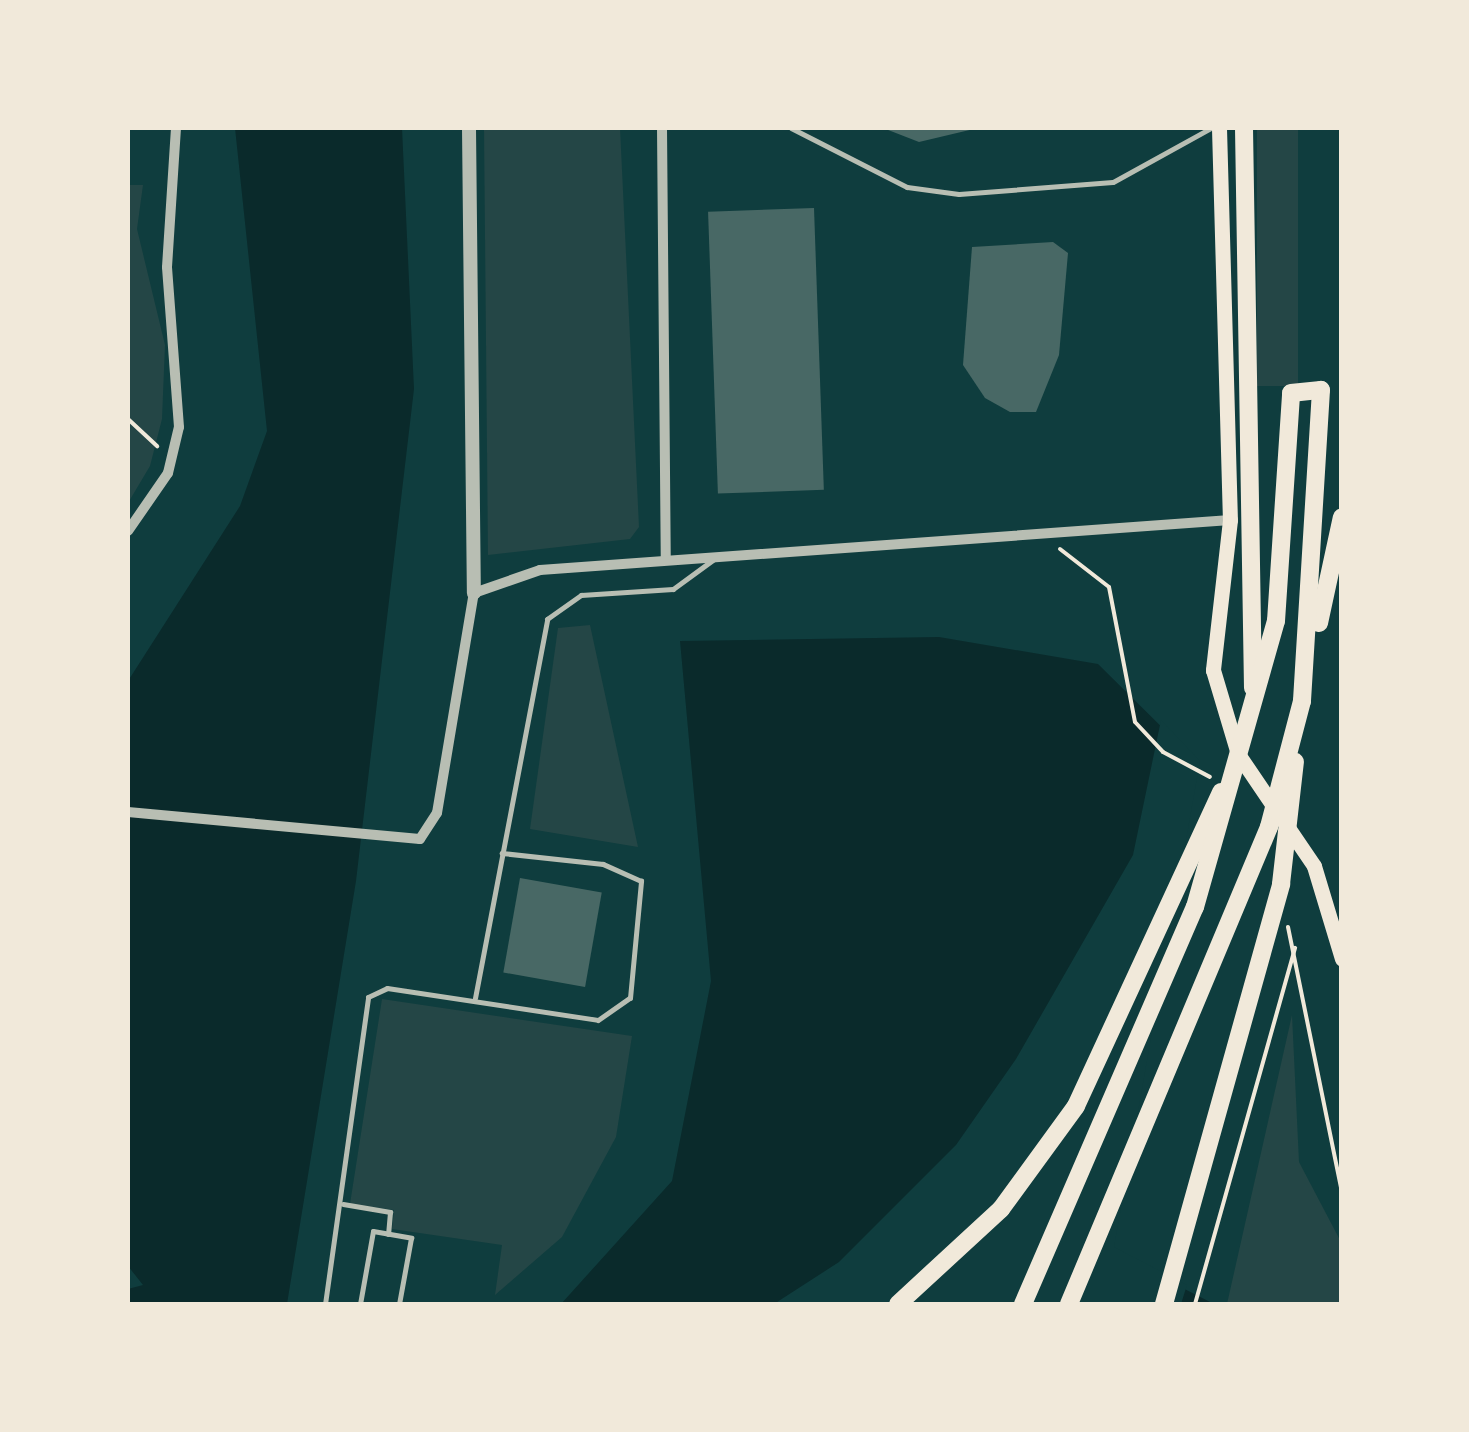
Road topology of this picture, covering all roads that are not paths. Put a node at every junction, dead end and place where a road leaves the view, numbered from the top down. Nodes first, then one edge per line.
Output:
1 (176, 128) edge
2 (469, 128) edge
3 (662, 128) edge
4 (791, 128) edge
5 (1215, 128) edge
6 (1244, 128) edge
7 (1342, 517) edge
8 (1230, 520) junction
9 (128, 531) edge
10 (720, 554) junction
11 (666, 558) junction
12 (474, 594) junction
13 (1302, 701) junction
14 (1253, 721) junction
15 (128, 812) edge
16 (502, 853) junction
17 (1341, 957) edge
18 (475, 1000) junction
19 (343, 1204) junction
20 (388, 1234) junction
21 (325, 1304) edge
22 (360, 1304) edge
23 (399, 1304) edge
24 (898, 1304) edge
25 (1023, 1304) edge
26 (1069, 1304) edge
27 (1164, 1304) edge

1 - 9 street
2 - 12 street
3 - 11 street
4 - 5 lane
5 - 8 main road
6 - 14 highway
7 - 13 highway
8 - 10 street
8 - 17 main road
10 - 11 street
10 - 16 lane
11 - 12 street
12 - 15 street
13 - 14 highway
13 - 26 highway
13 - 27 highway
14 - 24 highway
14 - 25 highway
16 - 18 lane
16 - 18 lane
18 - 19 lane
19 - 20 lane
19 - 21 lane
20 - 22 lane
20 - 23 lane

